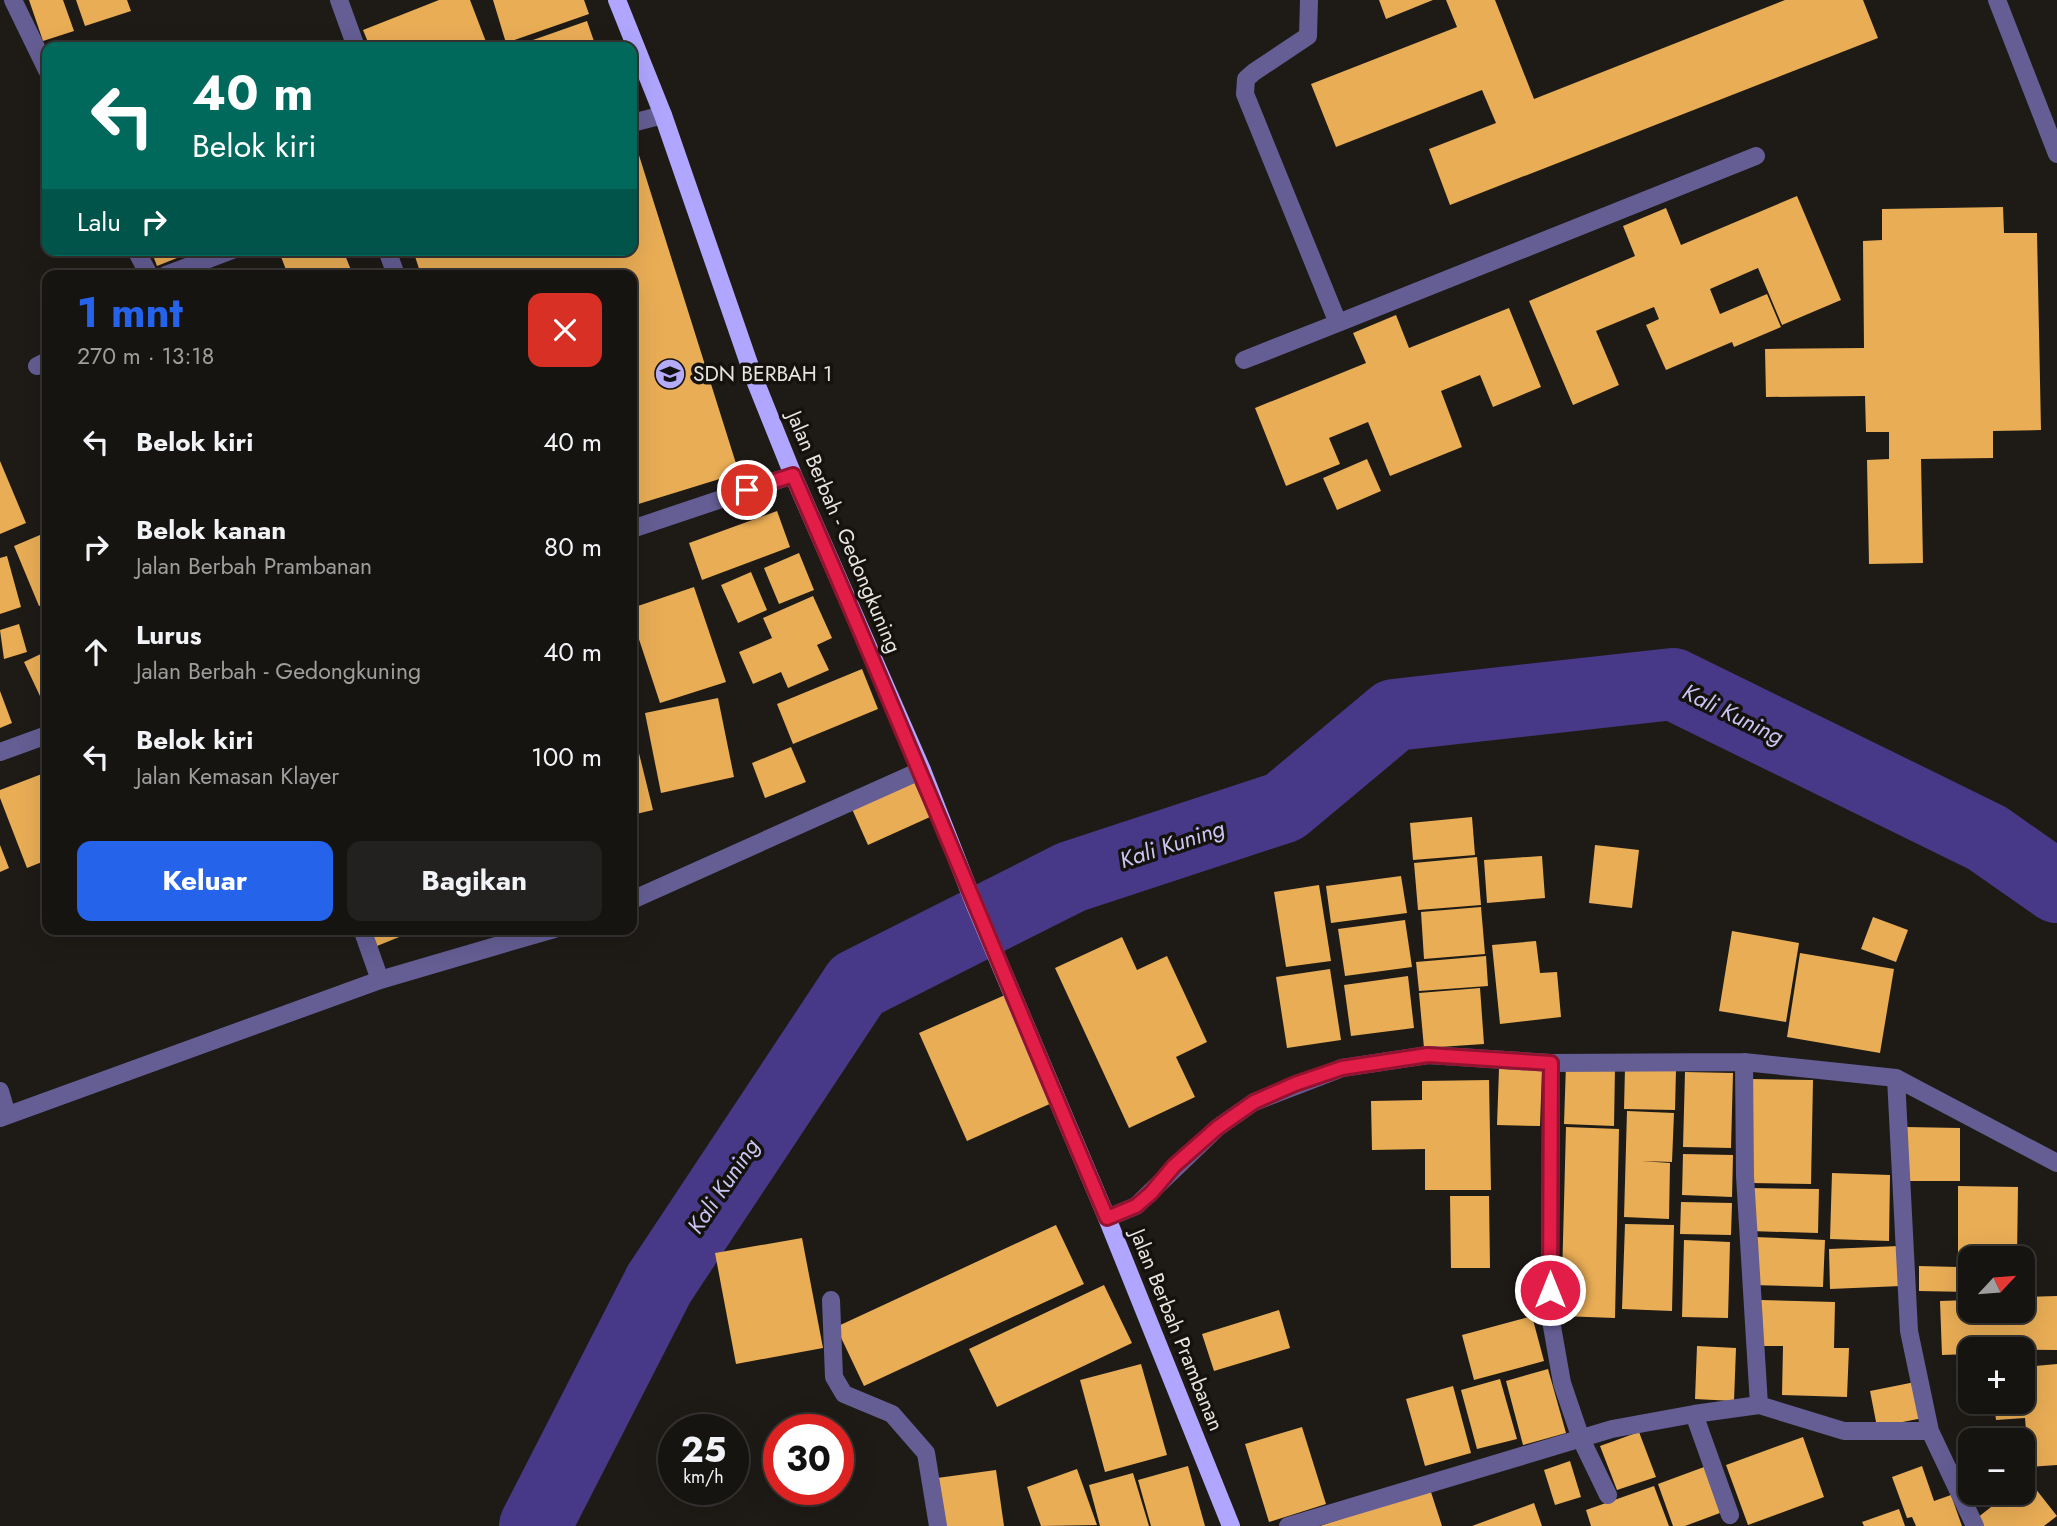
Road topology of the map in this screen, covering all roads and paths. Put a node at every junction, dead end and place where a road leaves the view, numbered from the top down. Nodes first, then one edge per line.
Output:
1 (13, 0) edge
2 (339, 0) edge
3 (617, 0) edge
4 (1309, 0) edge
5 (1997, 0) edge
6 (354, 42) edge
7 (634, 42) edge
8 (637, 50) edge
9 (42, 61) edge
10 (663, 115) junction
11 (637, 122) edge
12 (2057, 154) edge
13 (1756, 156) dead end
14 (216, 256) edge
15 (179, 270) edge
16 (1338, 323) junction
17 (1244, 360) dead end
18 (793, 475) junction
19 (637, 527) edge
20 (42, 737) edge
21 (0, 752) edge
22 (922, 770) junction
23 (637, 898) edge
24 (364, 935) edge
25 (534, 935) edge
26 (380, 980) junction
27 (1014, 998) joint
28 (1745, 1062) junction
29 (1551, 1063) junction
30 (1896, 1077) junction
31 (0, 1091) edge
32 (4, 1116) edge
33 (2057, 1163) edge
34 (1107, 1218) junction
35 (831, 1300) dead end
36 (1759, 1405) junction
37 (1694, 1414) junction
38 (1930, 1432) junction
39 (1581, 1439) junction
40 (1608, 1495) dead end
41 (1730, 1514) dead end
42 (938, 1526) edge
43 (1231, 1526) edge
44 (1288, 1526) edge
45 (1975, 1526) edge

1 - 9 street
2 - 6 street
3 - 7 main road, Jalan Berbah - Gedongkuning
4 - 16 street
5 - 12 street
8 - 10 main road, Jalan Berbah - Gedongkuning
10 - 11 street
10 - 18 main road, Jalan Berbah - Gedongkuning
13 - 16 street
14 - 15 street
16 - 17 street
18 - 19 street
18 - 22 main road, Jalan Berbah - Gedongkuning
20 - 21 street
22 - 23 street
22 - 27 main road, Jalan Berbah - Gedongkuning
24 - 26 street
25 - 26 street
26 - 32 street
27 - 34 main road, Jalan Berbah Prambanan
28 - 29 street
28 - 30 street
28 - 36 street
29 - 34 street
29 - 39 street
30 - 33 street
30 - 38 street
31 - 32 street
34 - 43 main road, Jalan Berbah Prambanan
35 - 42 street
36 - 37 street
36 - 38 street
37 - 39 street
37 - 41 street
38 - 45 street
39 - 40 street
39 - 44 street

